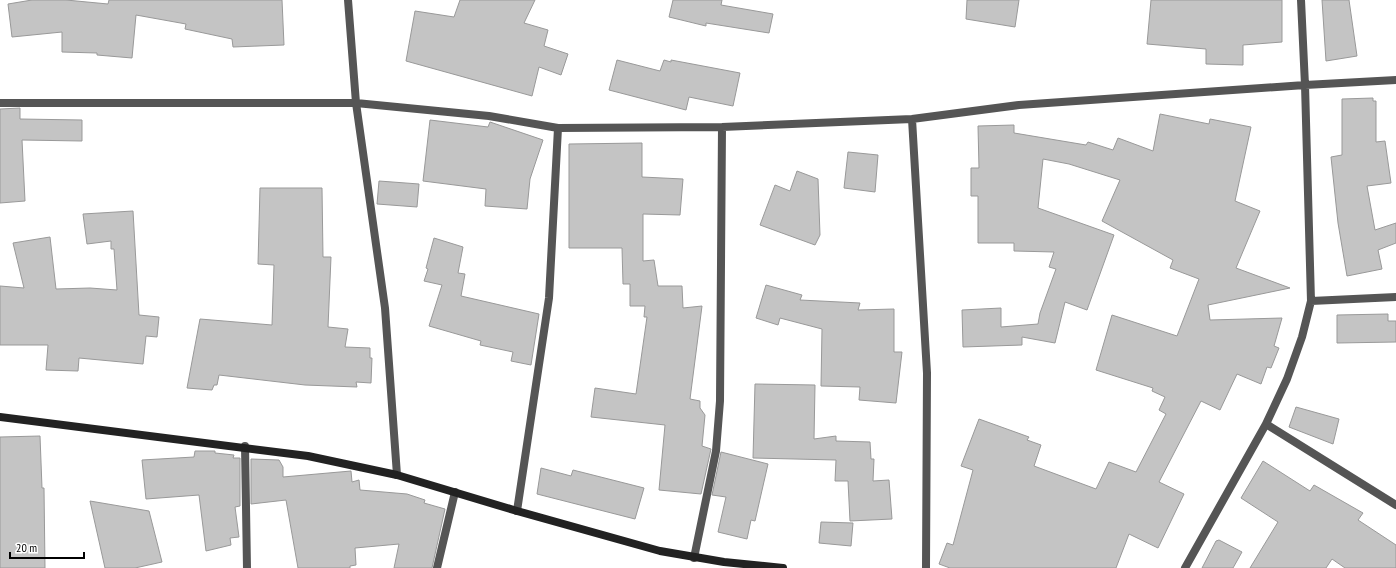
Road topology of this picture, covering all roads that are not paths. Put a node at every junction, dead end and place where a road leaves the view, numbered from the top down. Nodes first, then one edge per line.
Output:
1 (348, 0) edge
2 (1301, 0) edge
3 (1396, 80) edge
4 (1305, 84) junction
5 (0, 103) edge
6 (356, 103) junction
7 (912, 119) junction
8 (558, 128) junction
9 (722, 128) junction
10 (1396, 298) edge
11 (1311, 301) junction
12 (0, 417) edge
13 (1266, 424) junction
14 (245, 446) junction
15 (397, 474) junction
16 (455, 492) junction
17 (1396, 505) edge
18 (517, 511) junction
19 (694, 558) junction
20 (247, 568) edge
21 (438, 568) edge
22 (783, 568) edge
23 (926, 568) edge
24 (1185, 568) edge

1 - 6 street
2 - 4 street
3 - 4 street
4 - 7 street
4 - 11 street
5 - 6 street
6 - 8 street
6 - 15 street
7 - 9 street
7 - 23 street
8 - 9 street
8 - 18 street
9 - 19 street
10 - 11 street
11 - 13 street
12 - 14 street
13 - 17 street
13 - 24 street
14 - 15 street
14 - 20 street
15 - 16 street
16 - 18 street
16 - 21 street
18 - 19 street
19 - 22 street

